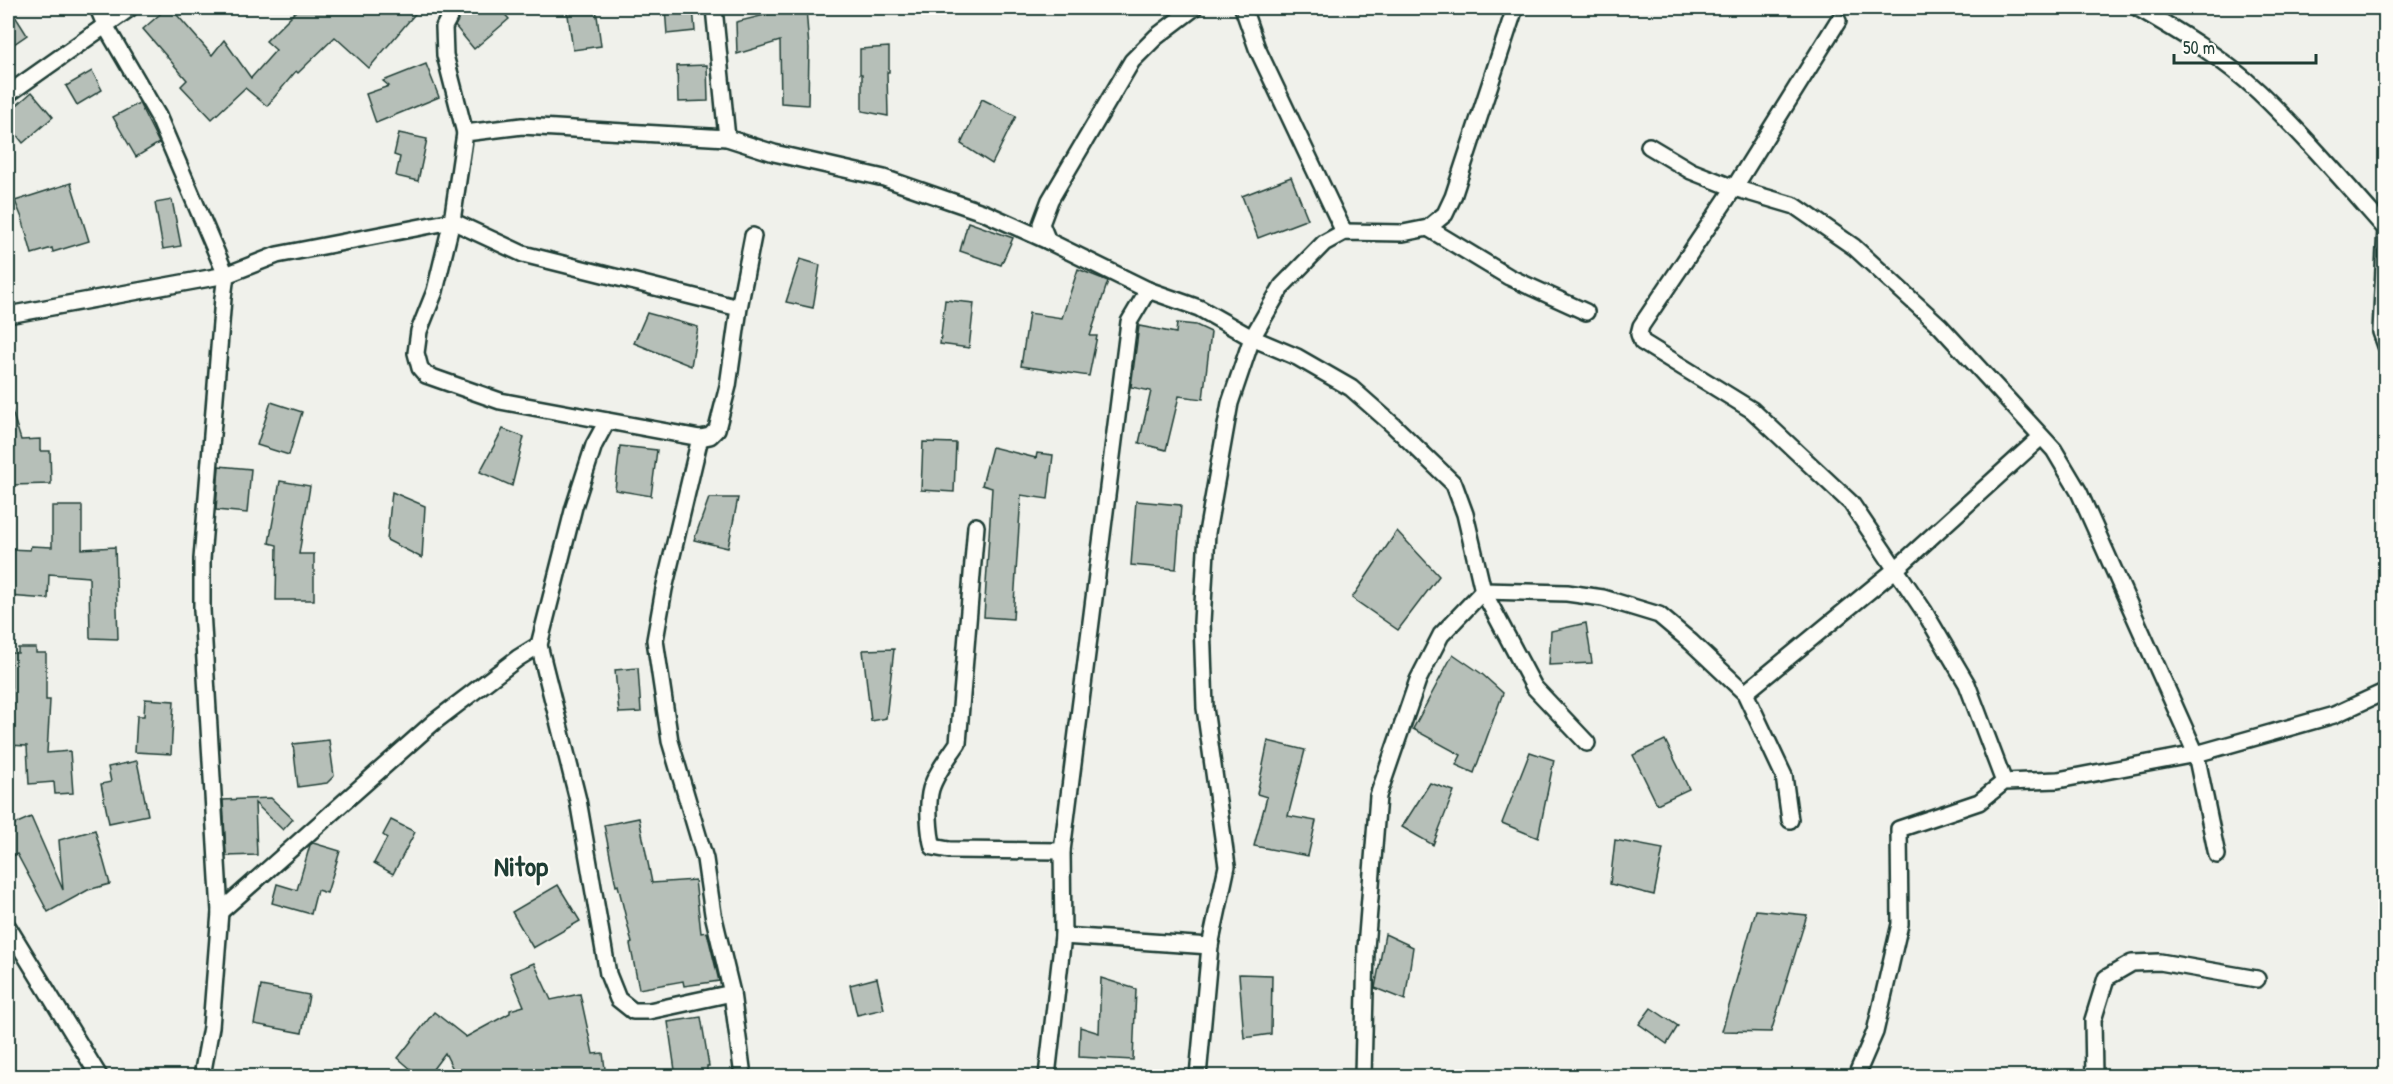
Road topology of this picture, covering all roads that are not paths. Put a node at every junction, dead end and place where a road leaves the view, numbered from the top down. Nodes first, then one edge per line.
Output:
1 (98, 8) edge
2 (130, 8) edge
3 (454, 8) edge
4 (714, 8) edge
5 (1194, 8) edge
6 (1244, 8) edge
7 (1515, 8) edge
8 (2138, 8) edge
9 (1838, 21) dead end
10 (106, 27) junction
11 (8, 94) edge
12 (465, 133) junction
13 (727, 138) junction
14 (1649, 146) dead end
15 (1734, 188) junction
16 (452, 220) junction
17 (2385, 227) edge
18 (1428, 228) junction
19 (1344, 232) junction
20 (753, 236) dead end
21 (1048, 241) junction
22 (226, 275) junction
23 (1148, 290) junction
24 (740, 308) junction
25 (1586, 312) dead end
26 (8, 315) edge
27 (1252, 338) junction
28 (2385, 346) edge
29 (608, 422) junction
30 (2041, 437) junction
31 (700, 438) junction
32 (976, 526) dead end
33 (1896, 569) junction
34 (1483, 591) junction
35 (539, 645) junction
36 (2385, 691) edge
37 (1745, 693) junction
38 (1587, 743) dead end
39 (2196, 754) junction
40 (2004, 782) junction
41 (1790, 820) dead end
42 (1062, 851) junction
43 (2217, 855) dead end
44 (220, 912) junction
45 (8, 927) edge
46 (1063, 936) junction
47 (1209, 946) junction
48 (2257, 979) dead end
49 (732, 993) junction
50 (99, 1077) edge
51 (202, 1077) edge
52 (743, 1077) edge
53 (1047, 1077) edge
54 (1198, 1077) edge
55 (1363, 1077) edge
56 (1856, 1077) edge
57 (2094, 1077) edge

1 - 10 street
2 - 10 street
3 - 12 street
4 - 13 street
5 - 21 street
6 - 19 street
7 - 18 street
8 - 17 street
9 - 15 street
10 - 11 street
10 - 22 street
12 - 13 street
12 - 16 street
13 - 21 street
14 - 15 street
15 - 30 street
15 - 33 street
16 - 22 street
16 - 24 street
16 - 29 street
17 - 28 street
18 - 19 street
18 - 25 street
19 - 27 street
20 - 24 street
21 - 23 street
22 - 26 street
22 - 44 street
23 - 27 street
23 - 42 street
24 - 31 street
27 - 34 street
27 - 47 street
29 - 31 street
29 - 35 street
30 - 33 street
30 - 39 street
31 - 49 street
32 - 42 street
33 - 37 street
33 - 40 street
34 - 37 street
34 - 38 street
34 - 55 street
35 - 44 street
35 - 49 street
36 - 39 street
37 - 41 street
39 - 40 street
39 - 43 street
40 - 56 street
42 - 46 street
44 - 51 street
45 - 50 street
46 - 47 street
46 - 53 street
47 - 54 street
48 - 57 street
49 - 52 street

